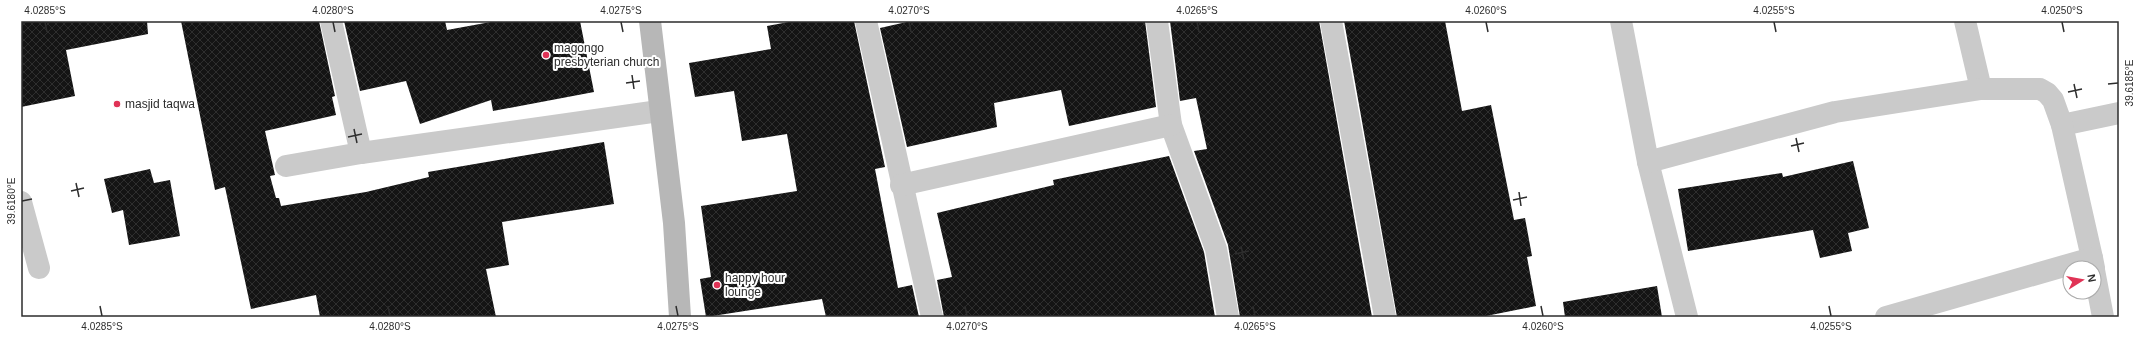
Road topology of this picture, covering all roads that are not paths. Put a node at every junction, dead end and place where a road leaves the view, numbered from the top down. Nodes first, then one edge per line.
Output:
1 (331, 21) edge
2 (651, 21) edge
3 (866, 21) edge
4 (1157, 21) edge
5 (1331, 21) edge
6 (1621, 21) edge
7 (1965, 21) edge
8 (1981, 90) junction
9 (659, 111) junction
10 (2119, 113) edge
11 (1171, 125) junction
12 (2062, 125) junction
13 (361, 153) junction
14 (1648, 162) junction
15 (286, 166) dead end
16 (901, 185) junction
17 (21, 202) edge
18 (2092, 260) edge
19 (39, 268) dead end
20 (2062, 274) edge
21 (2100, 300) edge
22 (680, 317) edge
23 (932, 317) edge
24 (1228, 317) edge
25 (1385, 317) edge
26 (1687, 317) edge
27 (1886, 317) edge
28 (2103, 317) edge

1 - 13 street
2 - 9 main road
3 - 16 street
4 - 11 street
5 - 25 street
6 - 14 street
7 - 8 street
8 - 12 street
8 - 14 street
9 - 13 street
9 - 22 main road
10 - 12 street
11 - 16 street
11 - 24 street
12 - 18 street
13 - 15 street
14 - 26 street
16 - 23 street
17 - 19 street
20 - 27 street
21 - 28 street

